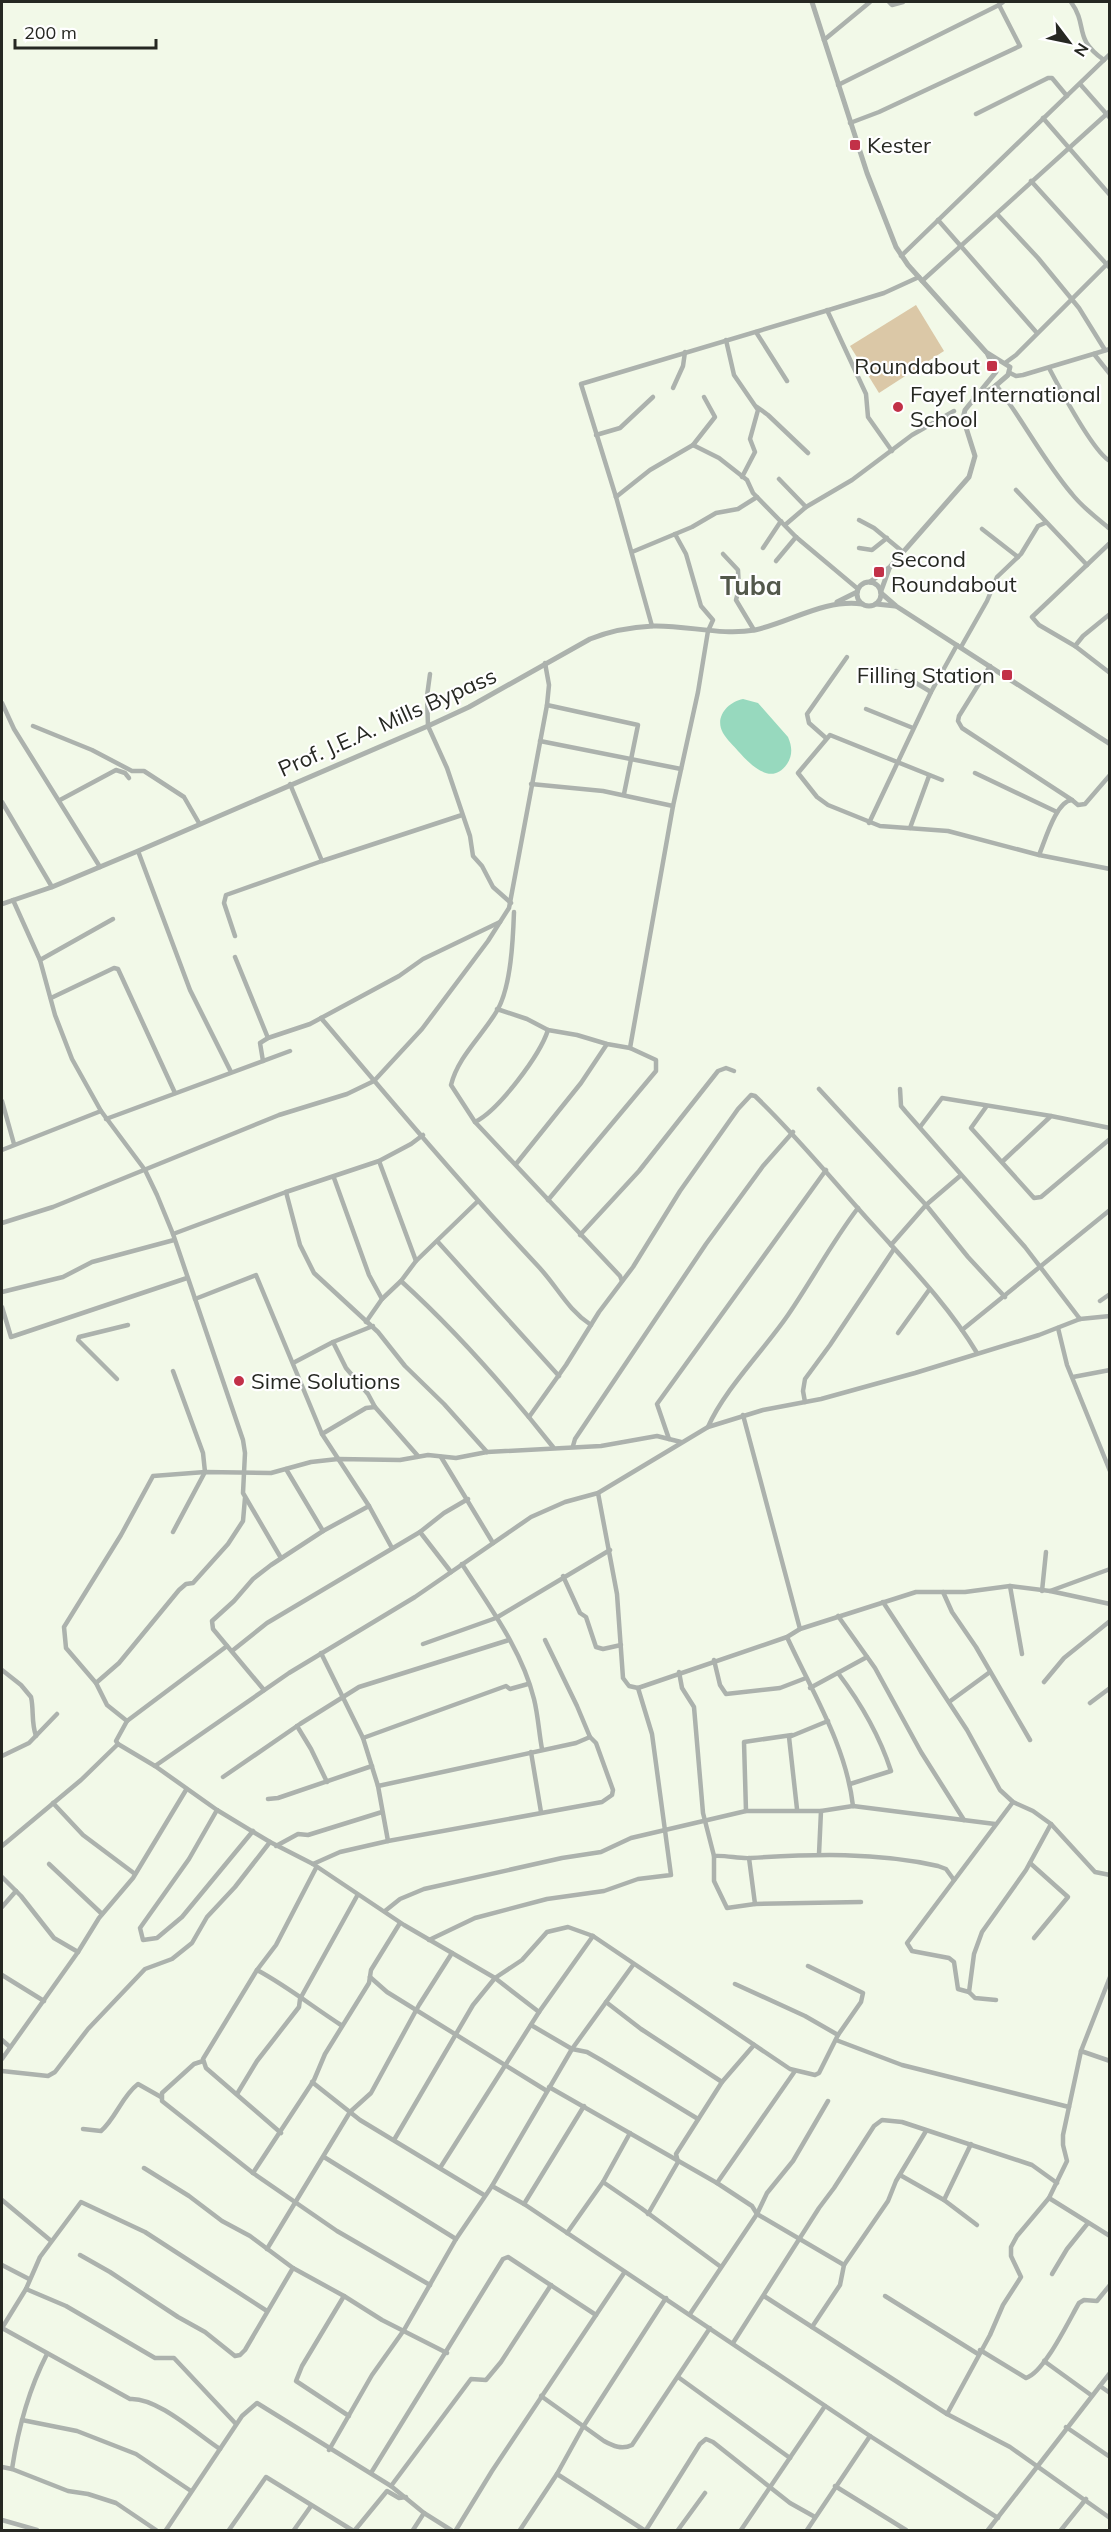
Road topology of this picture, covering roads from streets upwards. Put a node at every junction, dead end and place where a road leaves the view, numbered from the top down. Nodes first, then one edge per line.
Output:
1 (812, 2) edge
2 (870, 2) edge
3 (889, 2) edge
4 (903, 2) edge
5 (1071, 2) edge
6 (1001, 3) edge
7 (824, 40) junction
8 (1110, 54) edge
9 (1104, 60) junction
10 (1080, 84) junction
11 (838, 86) junction
12 (1067, 96) junction
13 (976, 114) dead end
14 (1108, 114) edge
15 (1043, 118) junction
16 (850, 123) junction
17 (1069, 147) junction
18 (1031, 181) junction
19 (1110, 195) edge
20 (997, 214) junction
21 (938, 220) junction
22 (962, 246) junction
23 (902, 256) junction
24 (1108, 264) edge
25 (921, 279) junction
26 (1071, 299) junction
27 (827, 310) junction
28 (756, 332) junction
29 (1037, 333) junction
30 (726, 340) junction
31 (1107, 350) edge
32 (685, 352) junction
33 (986, 352) junction
34 (1094, 354) junction
35 (1006, 366) junction
36 (1049, 368) junction
37 (996, 370) junction
38 (1110, 374) edge
39 (1004, 377) junction
40 (787, 381) dead end
41 (996, 385) junction
42 (673, 388) dead end
43 (653, 397) dead end
44 (704, 397) dead end
45 (974, 398) junction
46 (757, 407) junction
47 (954, 411) dead end
48 (596, 435) junction
49 (693, 445) junction
50 (892, 451) junction
51 (808, 453) dead end
52 (1110, 461) edge
53 (742, 477) junction
54 (779, 479) dead end
55 (1016, 490) dead end
56 (616, 497) junction
57 (757, 497) junction
58 (806, 507) junction
59 (859, 520) dead end
60 (783, 523) junction
61 (1045, 523) junction
62 (982, 529) dead end
63 (1110, 529) edge
64 (675, 534) junction
65 (796, 537) junction
66 (887, 538) junction
67 (1110, 543) edge
68 (763, 548) dead end
69 (859, 548) dead end
70 (632, 552) junction
71 (903, 552) junction
72 (723, 554) dead end
73 (1018, 557) junction
74 (776, 561) dead end
75 (1087, 565) junction
76 (890, 567) junction
77 (870, 582) junction
78 (858, 590) junction
79 (881, 592) junction
80 (833, 604) junction
81 (862, 604) junction
82 (876, 604) junction
83 (896, 606) junction
84 (1110, 614) edge
85 (652, 626) junction
86 (754, 630) junction
87 (708, 631) junction
88 (959, 646) junction
89 (1075, 646) junction
90 (847, 657) dead end
91 (545, 663) junction
92 (990, 666) junction
93 (896, 672) dead end
94 (430, 674) dead end
95 (1110, 674) edge
96 (931, 692) junction
97 (2, 703) edge
98 (547, 705) junction
99 (866, 709) dead end
100 (33, 726) dead end
101 (428, 726) junction
102 (913, 728) junction
103 (826, 738) junction
104 (540, 741) junction
105 (1109, 742) edge
106 (632, 760) junction
107 (898, 762) junction
108 (681, 769) junction
109 (975, 773) dead end
110 (1110, 775) edge
111 (929, 776) junction
112 (129, 778) dead end
113 (942, 780) dead end
114 (290, 784) junction
115 (531, 784) junction
116 (624, 794) junction
117 (60, 800) junction
118 (1072, 800) junction
119 (2, 802) edge
120 (673, 806) junction
121 (1057, 812) junction
122 (462, 815) junction
123 (199, 823) junction
124 (869, 823) junction
125 (910, 828) junction
126 (138, 851) junction
127 (1039, 855) junction
128 (322, 861) junction
129 (100, 867) junction
130 (1110, 869) edge
131 (52, 887) junction
132 (13, 900) junction
133 (511, 903) junction
134 (2, 904) edge
135 (514, 912) dead end
136 (113, 919) dead end
137 (500, 922) junction
138 (235, 936) dead end
139 (235, 957) dead end
140 (40, 960) junction
141 (51, 998) junction
142 (497, 1010) junction
143 (321, 1018) junction
144 (549, 1030) junction
145 (268, 1038) junction
146 (607, 1044) junction
147 (630, 1048) junction
148 (290, 1051) dead end
149 (263, 1061) junction
150 (734, 1071) dead end
151 (231, 1072) junction
152 (374, 1081) junction
153 (819, 1089) dead end
154 (900, 1089) dead end
155 (175, 1093) junction
156 (2, 1101) edge
157 (986, 1107) junction
158 (101, 1111) junction
159 (1051, 1116) junction
160 (106, 1119) junction
161 (475, 1122) junction
162 (920, 1127) junction
163 (1110, 1128) edge
164 (793, 1132) junction
165 (423, 1135) junction
166 (1110, 1139) edge
167 (14, 1144) junction
168 (2, 1150) edge
169 (379, 1161) junction
170 (1003, 1161) junction
171 (516, 1164) junction
172 (145, 1170) junction
173 (826, 1170) junction
174 (960, 1176) junction
175 (334, 1178) junction
176 (286, 1192) junction
177 (548, 1200) junction
178 (478, 1201) junction
179 (926, 1205) junction
180 (858, 1208) junction
181 (1110, 1210) edge
182 (2, 1223) edge
183 (580, 1235) junction
184 (173, 1237) junction
185 (438, 1242) junction
186 (893, 1247) junction
187 (416, 1261) junction
188 (1040, 1266) junction
189 (188, 1278) junction
190 (401, 1281) junction
191 (622, 1281) junction
192 (929, 1290) junction
193 (2, 1292) edge
194 (1110, 1294) edge
195 (1005, 1297) junction
196 (195, 1299) junction
197 (382, 1299) junction
198 (1100, 1301) dead end
199 (2, 1309) edge
200 (1110, 1316) edge
201 (1080, 1319) junction
202 (366, 1322) junction
203 (128, 1325) dead end
204 (591, 1325) junction
205 (373, 1326) junction
206 (1058, 1328) junction
207 (962, 1330) junction
208 (898, 1333) dead end
209 (333, 1342) junction
210 (977, 1353) junction
211 (293, 1363) junction
212 (1110, 1370) edge
213 (173, 1371) dead end
214 (559, 1376) junction
215 (1072, 1377) junction
216 (117, 1379) dead end
217 (805, 1402) junction
218 (375, 1407) junction
219 (743, 1415) junction
220 (529, 1417) junction
221 (708, 1427) junction
222 (322, 1434) junction
223 (669, 1439) junction
224 (681, 1442) junction
225 (573, 1446) junction
226 (553, 1448) junction
227 (487, 1452) junction
228 (418, 1456) junction
229 (441, 1457) junction
230 (338, 1459) junction
231 (286, 1469) junction
232 (1110, 1471) edge
233 (205, 1472) junction
234 (243, 1473) junction
235 (598, 1493) junction
236 (245, 1498) junction
237 (468, 1499) junction
238 (369, 1506) junction
239 (323, 1531) junction
240 (173, 1532) dead end
241 (420, 1532) junction
242 (493, 1543) junction
243 (392, 1548) junction
244 (610, 1550) junction
245 (1046, 1552) dead end
246 (281, 1558) junction
247 (462, 1564) junction
248 (1110, 1569) edge
249 (451, 1572) junction
250 (563, 1576) junction
251 (1010, 1586) junction
252 (1042, 1591) junction
253 (1050, 1591) junction
254 (943, 1592) junction
255 (883, 1602) junction
256 (1110, 1605) edge
257 (838, 1616) junction
258 (496, 1618) junction
259 (1110, 1621) edge
260 (800, 1629) junction
261 (787, 1637) junction
262 (509, 1640) junction
263 (545, 1640) dead end
264 (423, 1644) dead end
265 (621, 1645) junction
266 (227, 1646) junction
267 (232, 1651) junction
268 (321, 1653) junction
269 (1022, 1654) dead end
270 (867, 1657) junction
271 (714, 1660) junction
272 (2, 1671) edge
273 (679, 1672) junction
274 (990, 1672) junction
275 (838, 1673) junction
276 (806, 1678) junction
277 (1044, 1682) dead end
278 (96, 1683) junction
279 (528, 1684) junction
280 (638, 1688) junction
281 (810, 1688) junction
282 (1110, 1688) edge
283 (264, 1690) junction
284 (344, 1695) junction
285 (949, 1702) junction
286 (1090, 1703) dead end
287 (57, 1714) dead end
288 (127, 1721) junction
289 (828, 1721) junction
290 (297, 1726) junction
291 (792, 1735) junction
292 (36, 1736) junction
293 (590, 1737) junction
294 (363, 1738) junction
295 (1030, 1740) dead end
296 (118, 1744) junction
297 (542, 1749) junction
298 (531, 1752) junction
299 (2, 1756) edge
300 (155, 1766) junction
301 (372, 1766) junction
302 (223, 1777) dead end
303 (327, 1782) junction
304 (850, 1784) junction
305 (378, 1786) junction
306 (186, 1790) junction
307 (268, 1799) dead end
308 (1013, 1802) junction
309 (53, 1803) junction
310 (853, 1806) junction
311 (797, 1809) junction
312 (217, 1810) junction
313 (746, 1811) junction
314 (821, 1811) junction
315 (382, 1812) junction
316 (541, 1812) junction
317 (964, 1820) junction
318 (706, 1822) junction
319 (995, 1824) junction
320 (1050, 1824) junction
321 (667, 1830) junction
322 (253, 1832) junction
323 (388, 1841) junction
324 (270, 1842) junction
325 (2, 1846) edge
326 (276, 1846) junction
327 (819, 1854) junction
328 (714, 1856) junction
329 (750, 1858) junction
330 (1030, 1863) junction
331 (49, 1864) dead end
332 (314, 1866) junction
333 (135, 1874) junction
334 (1110, 1875) edge
335 (2, 1877) edge
336 (954, 1880) junction
337 (16, 1891) junction
338 (357, 1896) junction
339 (861, 1902) dead end
340 (754, 1904) junction
341 (2, 1907) edge
342 (385, 1911) junction
343 (102, 1914) junction
344 (400, 1923) junction
345 (592, 1936) junction
346 (1034, 1938) dead end
347 (429, 1940) junction
348 (78, 1952) junction
349 (452, 1953) junction
350 (633, 1965) junction
351 (808, 1966) dead end
352 (257, 1970) junction
353 (2, 1975) edge
354 (370, 1977) junction
355 (1110, 1977) edge
356 (495, 1978) junction
357 (735, 1984) dead end
358 (969, 1992) junction
359 (300, 1999) junction
360 (996, 2000) dead end
361 (44, 2001) junction
362 (606, 2002) junction
363 (416, 2010) junction
364 (539, 2012) junction
365 (342, 2025) junction
366 (531, 2025) junction
367 (456, 2034) junction
368 (837, 2038) junction
369 (2, 2040) edge
370 (754, 2045) junction
371 (10, 2047) junction
372 (572, 2049) junction
373 (1081, 2051) junction
374 (2, 2059) edge
375 (203, 2061) junction
376 (1110, 2061) edge
377 (507, 2065) junction
378 (2, 2071) edge
379 (795, 2071) junction
380 (312, 2082) junction
381 (722, 2082) junction
382 (548, 2089) junction
383 (237, 2094) junction
384 (161, 2097) junction
385 (828, 2101) dead end
386 (584, 2106) junction
387 (1069, 2107) junction
388 (350, 2112) junction
389 (698, 2118) junction
390 (82, 2129) dead end
391 (926, 2131) junction
392 (281, 2133) junction
393 (630, 2133) junction
394 (394, 2139) junction
395 (971, 2144) junction
396 (324, 2157) junction
397 (678, 2162) junction
398 (144, 2168) dead end
399 (440, 2168) junction
400 (253, 2173) junction
401 (900, 2175) junction
402 (603, 2182) junction
403 (717, 2183) junction
404 (1056, 2183) junction
405 (492, 2186) junction
406 (484, 2195) junction
407 (1049, 2198) junction
408 (2, 2200) edge
409 (295, 2200) junction
410 (944, 2200) junction
411 (524, 2204) junction
412 (648, 2214) junction
413 (757, 2214) junction
414 (1088, 2223) junction
415 (977, 2225) dead end
416 (567, 2233) junction
417 (1110, 2236) edge
418 (456, 2239) junction
419 (799, 2239) junction
420 (50, 2240) junction
421 (267, 2249) junction
422 (80, 2255) dead end
423 (2, 2265) edge
424 (844, 2265) junction
425 (721, 2267) junction
426 (293, 2268) junction
427 (624, 2273) junction
428 (1052, 2274) dead end
429 (29, 2279) junction
430 (430, 2285) junction
431 (551, 2285) junction
432 (1110, 2285) edge
433 (26, 2289) junction
434 (344, 2296) junction
435 (764, 2296) junction
436 (885, 2296) dead end
437 (666, 2298) junction
438 (267, 2311) junction
439 (596, 2314) junction
440 (690, 2314) junction
441 (2, 2325) edge
442 (812, 2327) junction
443 (710, 2328) junction
444 (404, 2330) junction
445 (733, 2343) junction
446 (979, 2352) junction
447 (447, 2353) junction
448 (47, 2354) junction
449 (1044, 2361) junction
450 (1110, 2373) edge
451 (678, 2377) junction
452 (1100, 2386) junction
453 (1110, 2393) edge
454 (1091, 2395) junction
455 (541, 2396) junction
456 (825, 2406) junction
457 (947, 2414) junction
458 (350, 2416) junction
459 (22, 2420) junction
460 (236, 2424) junction
461 (583, 2427) junction
462 (1066, 2427) junction
463 (870, 2436) junction
464 (220, 2449) junction
465 (329, 2450) junction
466 (1110, 2457) edge
467 (790, 2458) junction
468 (1037, 2465) junction
469 (2, 2467) edge
470 (12, 2469) junction
471 (371, 2474) junction
472 (557, 2474) junction
473 (391, 2486) junction
474 (771, 2486) junction
475 (835, 2486) junction
476 (191, 2490) junction
477 (705, 2493) dead end
478 (406, 2497) junction
479 (1086, 2499) junction
480 (311, 2506) junction
481 (424, 2513) junction
482 (815, 2517) junction
483 (998, 2517) junction
484 (1110, 2518) edge
485 (2, 2520) edge
486 (810, 2525) junction
487 (28, 2529) edge
488 (37, 2530) edge
489 (156, 2530) edge
490 (166, 2530) edge
491 (229, 2530) edge
492 (294, 2530) edge
493 (353, 2530) edge
494 (413, 2530) edge
495 (453, 2530) edge
496 (520, 2530) edge
497 (645, 2530) edge
498 (678, 2530) edge
499 (741, 2530) edge
500 (807, 2530) edge
501 (818, 2530) edge
502 (906, 2530) edge
503 (988, 2530) edge
504 (1061, 2530) edge

1 - 7 street
2 - 7 street
3 - 4 street
5 - 9 street
6 - 11 street
6 - 16 street
7 - 11 street
8 - 9 street
9 - 10 street
10 - 12 street
10 - 14 street
11 - 16 street
12 - 13 street
12 - 15 street
14 - 17 street
15 - 17 street
15 - 21 street
16 - 23 street
17 - 18 street
17 - 19 street
18 - 20 street
18 - 24 street
20 - 22 street
20 - 26 street
21 - 22 street
21 - 23 street
22 - 25 street
22 - 29 street
23 - 25 street
24 - 26 street
25 - 27 street
25 - 33 street
26 - 29 street
26 - 31 street
27 - 28 street
27 - 50 street
28 - 30 street
28 - 40 street
29 - 35 street
30 - 32 street
30 - 46 street
31 - 34 street
32 - 42 street
32 - 48 street
33 - 35 street
33 - 37 street
34 - 36 street
34 - 38 street
35 - 36 street
35 - 37 street
35 - 39 street
36 - 52 street
37 - 39 street
37 - 45 street
39 - 41 street
41 - 45 street
41 - 63 street
43 - 48 street
44 - 49 street
45 - 71 street
46 - 51 street
46 - 53 street
47 - 50 street
48 - 56 street
49 - 53 street
49 - 56 street
50 - 58 street
53 - 57 street
54 - 58 street
55 - 61 street
56 - 70 street
57 - 60 street
57 - 64 street
58 - 60 street
59 - 66 street
60 - 65 street
60 - 68 street
61 - 73 street
61 - 75 street
62 - 73 street
64 - 70 street
64 - 87 street
65 - 74 street
65 - 78 street
66 - 69 street
66 - 71 street
67 - 75 street
70 - 85 street
71 - 76 street
72 - 86 street
73 - 88 street
75 - 89 street
76 - 77 street
76 - 79 street
77 - 78 street
77 - 79 street
78 - 80 street
78 - 81 street
79 - 82 street
79 - 83 street
80 - 81 street, Prof. J.E.A. Mills Bypass
80 - 86 street, Prof. J.E.A. Mills Bypass
81 - 82 street
82 - 83 street
83 - 88 street
84 - 89 street
85 - 87 street, Prof. J.E.A. Mills Bypass
85 - 91 street, Prof. J.E.A. Mills Bypass
86 - 87 street, Prof. J.E.A. Mills Bypass
87 - 108 street
88 - 92 street
88 - 96 street
89 - 95 street
90 - 103 street
91 - 98 street
91 - 101 street, Prof. J.E.A. Mills Bypass
92 - 105 street
92 - 118 street
93 - 96 street
94 - 101 street
96 - 102 street
97 - 117 street
98 - 104 street
98 - 106 street
99 - 102 street
100 - 123 street
101 - 114 street, Prof. J.E.A. Mills Bypass
101 - 122 street
102 - 107 street
103 - 107 street
103 - 124 street
104 - 106 street
104 - 115 street
106 - 108 street
106 - 116 street
107 - 111 street
107 - 124 street
108 - 120 street
109 - 121 street
110 - 118 street
111 - 113 street
111 - 125 street
112 - 117 street
114 - 123 street, Prof. J.E.A. Mills Bypass
114 - 128 street
115 - 116 street
115 - 133 street
116 - 120 street
117 - 129 street
118 - 121 street
119 - 131 street
120 - 147 street
121 - 127 street
122 - 128 street
122 - 133 street
123 - 126 street, Prof. J.E.A. Mills Bypass
124 - 125 street
125 - 127 street
126 - 129 street, Prof. J.E.A. Mills Bypass
126 - 151 street
127 - 130 street
128 - 138 street
129 - 131 street, Prof. J.E.A. Mills Bypass
131 - 132 street, Prof. J.E.A. Mills Bypass
132 - 134 street, Prof. J.E.A. Mills Bypass
132 - 140 street
133 - 137 street
135 - 142 street
136 - 140 street
137 - 143 street
137 - 152 street
139 - 145 street
140 - 141 street
141 - 155 street
141 - 158 street
142 - 144 street
142 - 161 street
143 - 145 street
143 - 152 street
144 - 146 street
144 - 161 street
145 - 149 street
146 - 147 street
146 - 171 street
147 - 177 street
148 - 149 street
149 - 151 street
150 - 183 street
151 - 155 street
152 - 165 street
152 - 172 street
153 - 179 street
154 - 162 street
155 - 160 street
156 - 167 street
157 - 159 street
157 - 162 street
157 - 170 street
158 - 160 street
158 - 167 street
159 - 163 street
159 - 170 street
160 - 172 street
161 - 171 street
162 - 174 street
164 - 173 street
164 - 191 street
164 - 225 street
165 - 169 street
165 - 178 street
166 - 170 street
167 - 168 street
169 - 175 street
169 - 187 street
171 - 177 street
172 - 182 street
172 - 184 street
173 - 180 street
173 - 223 street
174 - 179 street
174 - 188 street
175 - 176 street
175 - 197 street
176 - 184 street
176 - 202 street
177 - 183 street
178 - 185 street
178 - 204 street
179 - 186 street
179 - 195 street
180 - 186 street
180 - 221 street
181 - 188 street
183 - 191 street
184 - 189 street
184 - 193 street
185 - 187 street
185 - 214 street
186 - 192 street
186 - 217 street
187 - 190 street
188 - 195 street
188 - 201 street
189 - 196 street
189 - 199 street
190 - 197 street
190 - 220 street
191 - 204 street
192 - 207 street
192 - 208 street
194 - 198 street
195 - 207 street
196 - 211 street
196 - 234 street
197 - 202 street
200 - 201 street
201 - 206 street
202 - 205 street
203 - 216 street
204 - 214 street
205 - 209 street
205 - 227 street
206 - 210 street
206 - 215 street
207 - 210 street
209 - 211 street
209 - 218 street
210 - 217 street
211 - 222 street
212 - 215 street
213 - 233 street
214 - 220 street
215 - 232 street
217 - 219 street
218 - 222 street
218 - 228 street
219 - 221 street
219 - 260 street
220 - 226 street
221 - 224 street
222 - 230 street
223 - 224 street
223 - 225 street
224 - 235 street
225 - 226 street
226 - 227 street
227 - 229 street
228 - 229 street
228 - 230 street
229 - 237 street
230 - 231 street
230 - 238 street
231 - 234 street
231 - 239 street
233 - 234 street
233 - 240 street
233 - 278 street
234 - 236 street
235 - 242 street
235 - 244 street
236 - 246 street
236 - 278 street
237 - 241 street
237 - 242 street
238 - 239 street
238 - 243 street
239 - 246 street
241 - 243 street
241 - 249 street
242 - 247 street
243 - 267 street
244 - 250 street
244 - 265 street
245 - 252 street
246 - 266 street
247 - 249 street
247 - 258 street
248 - 253 street
249 - 268 street
250 - 258 street
250 - 265 street
251 - 252 street
251 - 254 street
251 - 269 street
252 - 253 street
253 - 256 street
254 - 255 street
254 - 274 street
255 - 257 street
255 - 285 street
257 - 260 street
257 - 270 street
258 - 262 street
258 - 264 street
259 - 277 street
260 - 261 street
261 - 271 street
261 - 276 street
262 - 279 street
262 - 284 street
263 - 293 street
265 - 280 street
266 - 267 street
266 - 288 street
267 - 283 street
268 - 283 street
268 - 284 street
270 - 275 street
270 - 317 street
271 - 273 street
271 - 276 street
272 - 292 street
273 - 280 street
273 - 318 street
274 - 285 street
274 - 295 street
275 - 281 street
275 - 304 street
276 - 281 street
278 - 288 street
279 - 294 street
279 - 297 street
280 - 321 street
281 - 289 street
282 - 286 street
283 - 300 street
284 - 290 street
284 - 294 street
285 - 308 street
287 - 292 street
288 - 296 street
289 - 291 street
289 - 304 street
290 - 302 street
290 - 303 street
291 - 311 street
291 - 313 street
292 - 299 street
293 - 297 street
293 - 316 street
294 - 301 street
296 - 300 street
296 - 309 street
297 - 298 street
298 - 305 street
298 - 316 street
300 - 306 street
301 - 303 street
301 - 305 street
303 - 307 street
304 - 310 street
305 - 315 street
306 - 312 street
306 - 333 street
308 - 319 street
308 - 320 street
309 - 325 street
309 - 333 street
310 - 314 street
310 - 317 street
311 - 313 street
311 - 314 street
312 - 322 street
312 - 322 street
313 - 318 street
314 - 327 street
315 - 323 street
315 - 326 street
316 - 323 street
317 - 319 street
318 - 321 street
318 - 328 street
319 - 336 street
320 - 330 street
320 - 334 street
321 - 342 street
321 - 347 street
322 - 324 street
323 - 332 street
324 - 326 street
324 - 378 street
326 - 332 street
327 - 329 street
327 - 336 street
328 - 329 street
328 - 340 street
329 - 340 street
330 - 346 street
330 - 358 street
331 - 343 street
332 - 338 street
332 - 352 street
333 - 343 street
335 - 337 street
336 - 358 street
337 - 341 street
337 - 348 street
338 - 342 street
338 - 359 street
339 - 340 street
342 - 344 street
343 - 348 street
344 - 347 street
344 - 354 street
345 - 350 street
345 - 356 street
345 - 364 street
347 - 349 street
348 - 361 street
349 - 356 street
349 - 363 street
350 - 362 street
350 - 370 street
351 - 368 street
352 - 359 street
352 - 375 street
353 - 361 street
354 - 363 street
354 - 365 street
355 - 373 street
356 - 364 street
356 - 367 street
357 - 368 street
358 - 360 street
359 - 365 street
359 - 383 street
361 - 371 street
362 - 372 street
362 - 381 street
363 - 367 street
363 - 388 street
364 - 366 street
365 - 380 street
366 - 372 street
366 - 377 street
367 - 377 street
367 - 394 street
368 - 379 street
368 - 387 street
369 - 371 street
370 - 379 street
370 - 381 street
371 - 374 street
372 - 382 street
372 - 389 street
373 - 376 street
373 - 387 street
375 - 383 street
375 - 384 street
377 - 382 street
377 - 399 street
379 - 403 street
380 - 388 street
380 - 392 street
381 - 389 street
382 - 386 street
382 - 405 street
383 - 392 street
384 - 390 street
384 - 400 street
385 - 413 street
386 - 393 street
386 - 411 street
387 - 404 street
388 - 394 street
388 - 396 street
389 - 397 street
391 - 395 street
391 - 401 street
391 - 419 street
392 - 400 street
393 - 397 street
393 - 402 street
394 - 399 street
395 - 404 street
395 - 410 street
396 - 409 street
396 - 418 street
397 - 403 street
397 - 412 street
398 - 421 street
399 - 406 street
400 - 409 street
401 - 410 street
401 - 424 street
402 - 412 street
402 - 416 street
403 - 413 street
404 - 407 street
405 - 406 street
405 - 411 street
406 - 418 street
407 - 414 street
407 - 446 street
408 - 420 street
409 - 421 street
409 - 430 street
410 - 415 street
411 - 416 street
412 - 425 street
413 - 419 street
413 - 425 street
414 - 417 street
414 - 428 street
416 - 427 street
418 - 430 street
419 - 424 street
419 - 435 street
420 - 429 street
420 - 438 street
421 - 426 street
422 - 438 street
423 - 429 street
424 - 442 street
425 - 440 street
426 - 434 street
426 - 438 street
427 - 437 street
427 - 439 street
429 - 433 street
430 - 444 street
431 - 439 street
431 - 447 street
431 - 473 street
432 - 449 street
433 - 441 street
433 - 460 street
434 - 444 street
434 - 458 street
435 - 442 street
435 - 445 street
436 - 446 street
437 - 440 street
437 - 461 street
439 - 455 street
440 - 443 street
441 - 448 street
442 - 457 street
443 - 445 street
443 - 451 street
444 - 447 street
444 - 458 street
445 - 456 street
446 - 449 street
446 - 457 street
447 - 471 street
448 - 459 street
448 - 464 street
449 - 454 street
450 - 452 street
451 - 461 street
451 - 467 street
452 - 453 street
452 - 454 street
454 - 462 street
455 - 461 street
455 - 495 street
456 - 463 street
456 - 467 street
457 - 468 street
458 - 465 street
459 - 470 street
459 - 476 street
460 - 464 street
460 - 465 street
461 - 472 street
462 - 466 street
462 - 468 street
463 - 475 street
463 - 483 street
464 - 476 street
465 - 471 street
467 - 474 street
468 - 479 street
468 - 483 street
469 - 470 street
470 - 489 street
471 - 473 street
472 - 496 street
472 - 497 street
473 - 478 street
474 - 482 street
474 - 497 street
474 - 499 street
475 - 482 street
475 - 502 street
476 - 490 street
477 - 498 street
478 - 481 street
478 - 493 street
479 - 484 street
479 - 504 street
480 - 491 street
480 - 492 street
480 - 493 street
481 - 494 street
481 - 495 street
482 - 486 street
483 - 503 street
485 - 487 street
486 - 500 street
486 - 501 street
487 - 488 street

